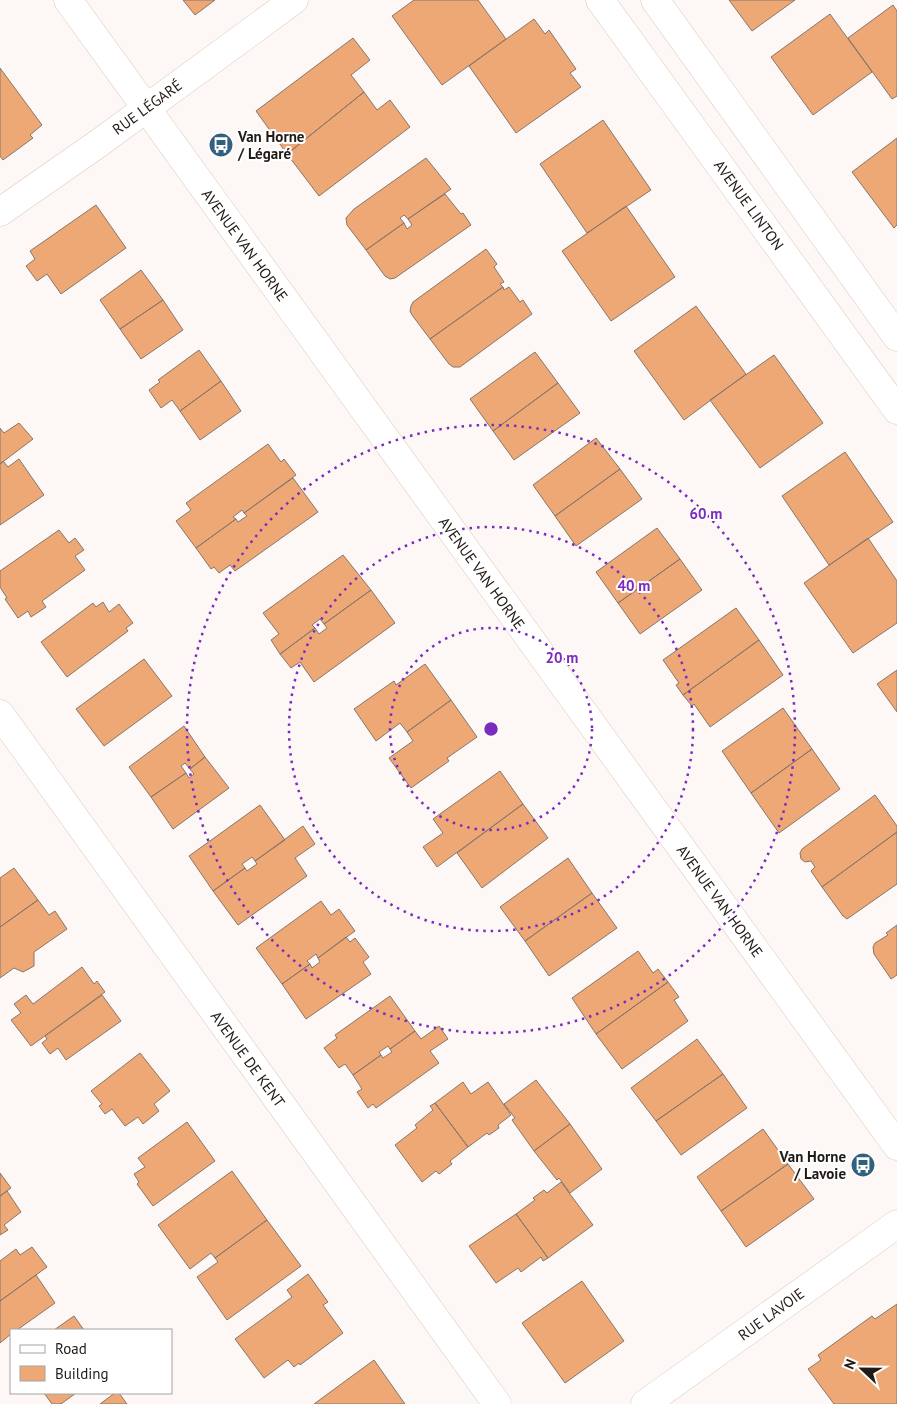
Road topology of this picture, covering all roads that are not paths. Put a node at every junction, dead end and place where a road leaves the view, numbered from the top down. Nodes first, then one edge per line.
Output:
1 (68, 0) edge
2 (294, 0) edge
3 (600, 0) edge
4 (655, 0) edge
5 (146, 107) junction
6 (0, 212) edge
7 (897, 337) edge
8 (897, 410) edge
9 (0, 714) edge
10 (897, 1146) edge
11 (897, 1224) edge
12 (497, 1404) edge
13 (645, 1404) edge

1 - 5 street, AVENUE VAN HORNE
2 - 5 street, RUE LÉGARÉ
3 - 8 street, AVENUE LINTON
4 - 7 street
5 - 6 street, RUE LÉGARÉ
5 - 10 street, AVENUE VAN HORNE
9 - 12 street, AVENUE DE KENT
11 - 13 street, RUE LAVOIE

